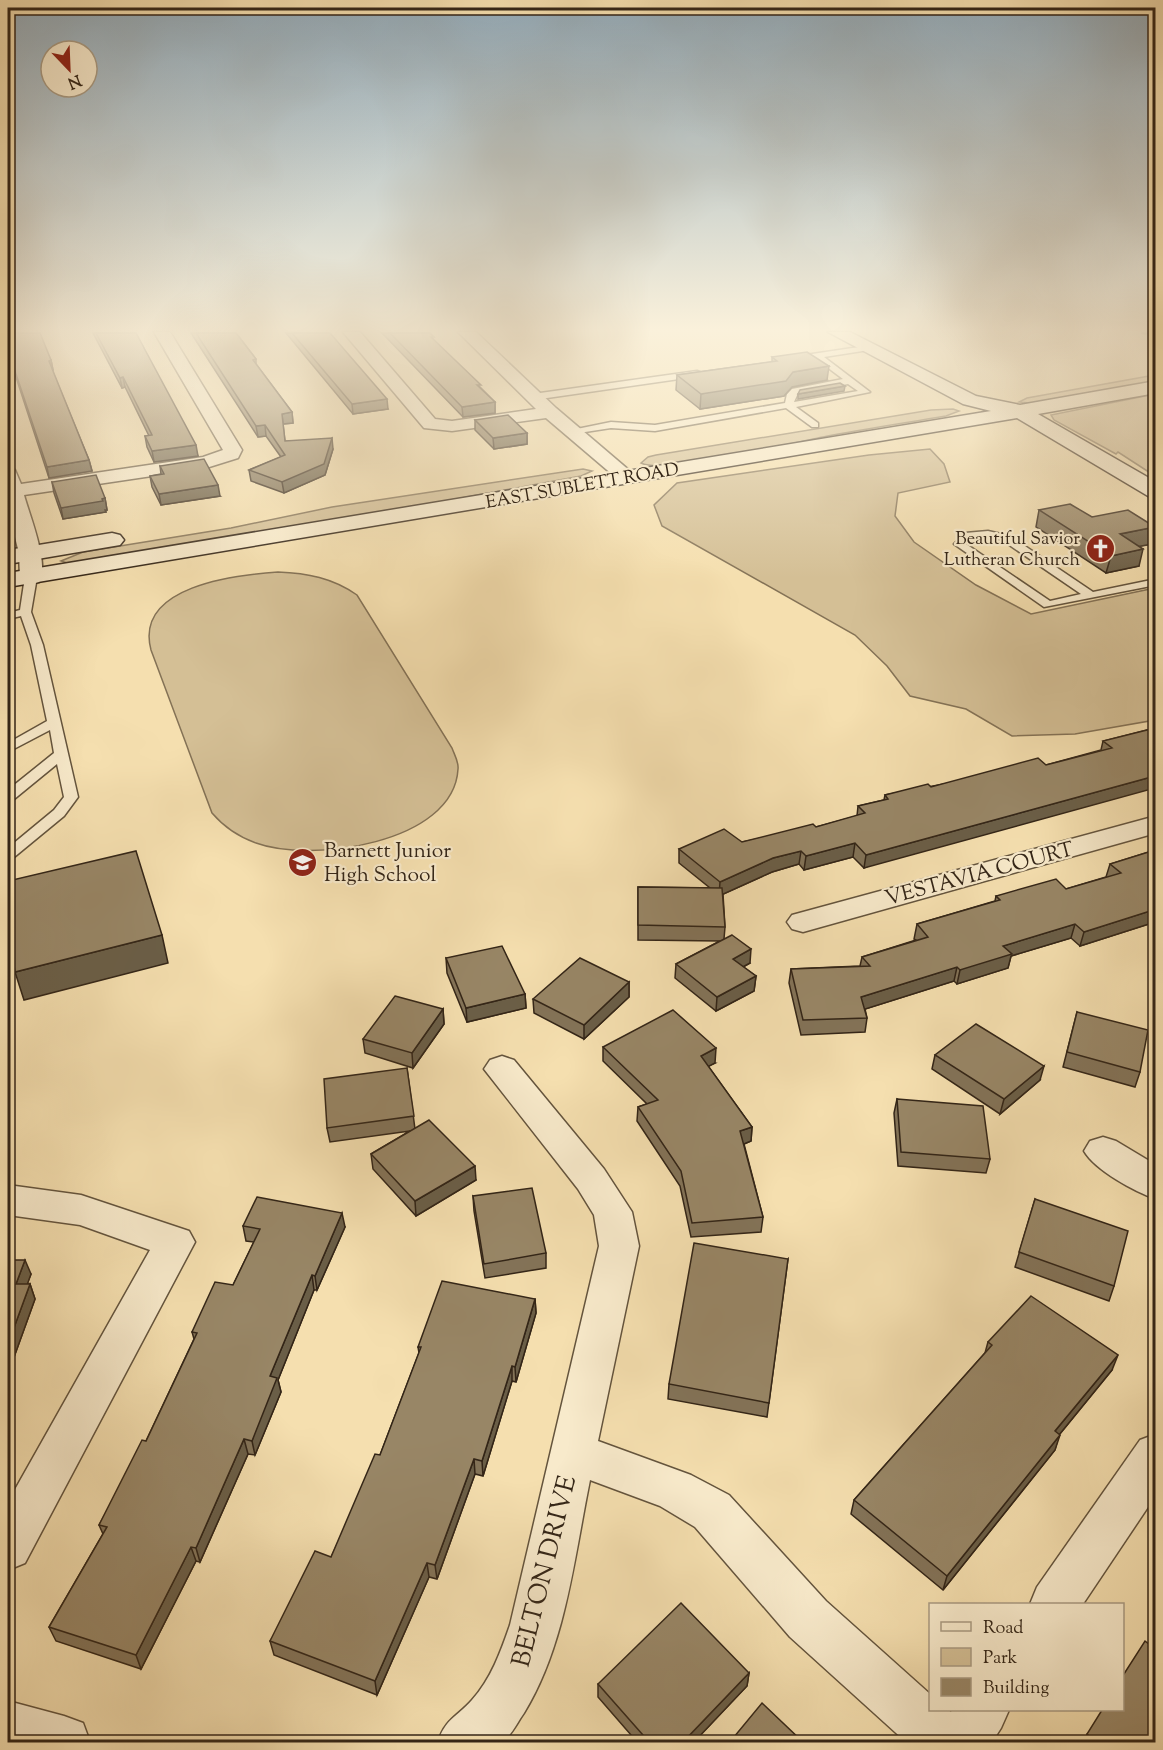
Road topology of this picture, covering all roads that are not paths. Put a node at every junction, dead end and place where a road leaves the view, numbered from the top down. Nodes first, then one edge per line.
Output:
1 (211, 414) edge
2 (421, 414) edge
3 (538, 414) edge
4 (552, 414) edge
5 (742, 414) edge
6 (799, 414) edge
7 (928, 414) edge
8 (985, 414) edge
9 (995, 414) edge
10 (1039, 414) edge
11 (989, 417) junction
12 (912, 419) junction
13 (838, 421) dead end
14 (815, 425) junction
15 (792, 429) dead end
16 (572, 430) junction
17 (1010, 434) dead end
18 (606, 459) junction
19 (583, 463) dead end
20 (628, 466) junction
21 (10, 483) edge
22 (1155, 491) edge
23 (1155, 512) edge
24 (133, 536) dead end
25 (23, 562) edge
26 (8, 580) edge
27 (1155, 582) edge
28 (1091, 596) junction
29 (25, 612) junction
30 (8, 616) edge
31 (54, 723) junction
32 (8, 748) edge
33 (62, 753) junction
34 (8, 797) edge
35 (1155, 824) edge
36 (8, 855) edge
37 (803, 922) dead end
38 (502, 1069) dead end
39 (1103, 1151) dead end
40 (1155, 1184) edge
41 (8, 1200) edge
42 (573, 1453) junction
43 (1155, 1455) edge
44 (8, 1547) edge
45 (1055, 1603) edge
46 (982, 1711) edge
47 (8, 1727) edge
48 (64, 1743) edge
49 (464, 1743) edge
50 (945, 1743) edge
51 (961, 1743) edge

1 - 21 street
2 - 3 street
4 - 16 street
5 - 16 lane
6 - 14 lane
7 - 12 main road, EAST SUBLETT ROAD
8 - 11 main road
9 - 11 main road, EAST SUBLETT ROAD
10 - 22 main road
11 - 12 main road, EAST SUBLETT ROAD
11 - 23 main road
12 - 17 main road
12 - 20 main road, EAST SUBLETT ROAD
13 - 14 main road
14 - 15 main road
16 - 18 street
18 - 19 main road, EAST SUBLETT ROAD
18 - 20 main road, EAST SUBLETT ROAD
20 - 25 main road, EAST SUBLETT ROAD
21 - 25 street
24 - 25 main road, EAST SUBLETT ROAD
25 - 26 main road, EAST SUBLETT ROAD
25 - 29 lane
27 - 28 lane
28 - 28 lane
29 - 30 lane
29 - 31 lane
31 - 32 lane
31 - 33 lane
33 - 34 lane
33 - 36 lane
35 - 37 street, VESTAVIA COURT
38 - 42 street, BELTON DRIVE
39 - 40 street
41 - 44 street
42 - 49 street, BELTON DRIVE
42 - 50 street
43 - 45 street
46 - 51 street
47 - 48 street

